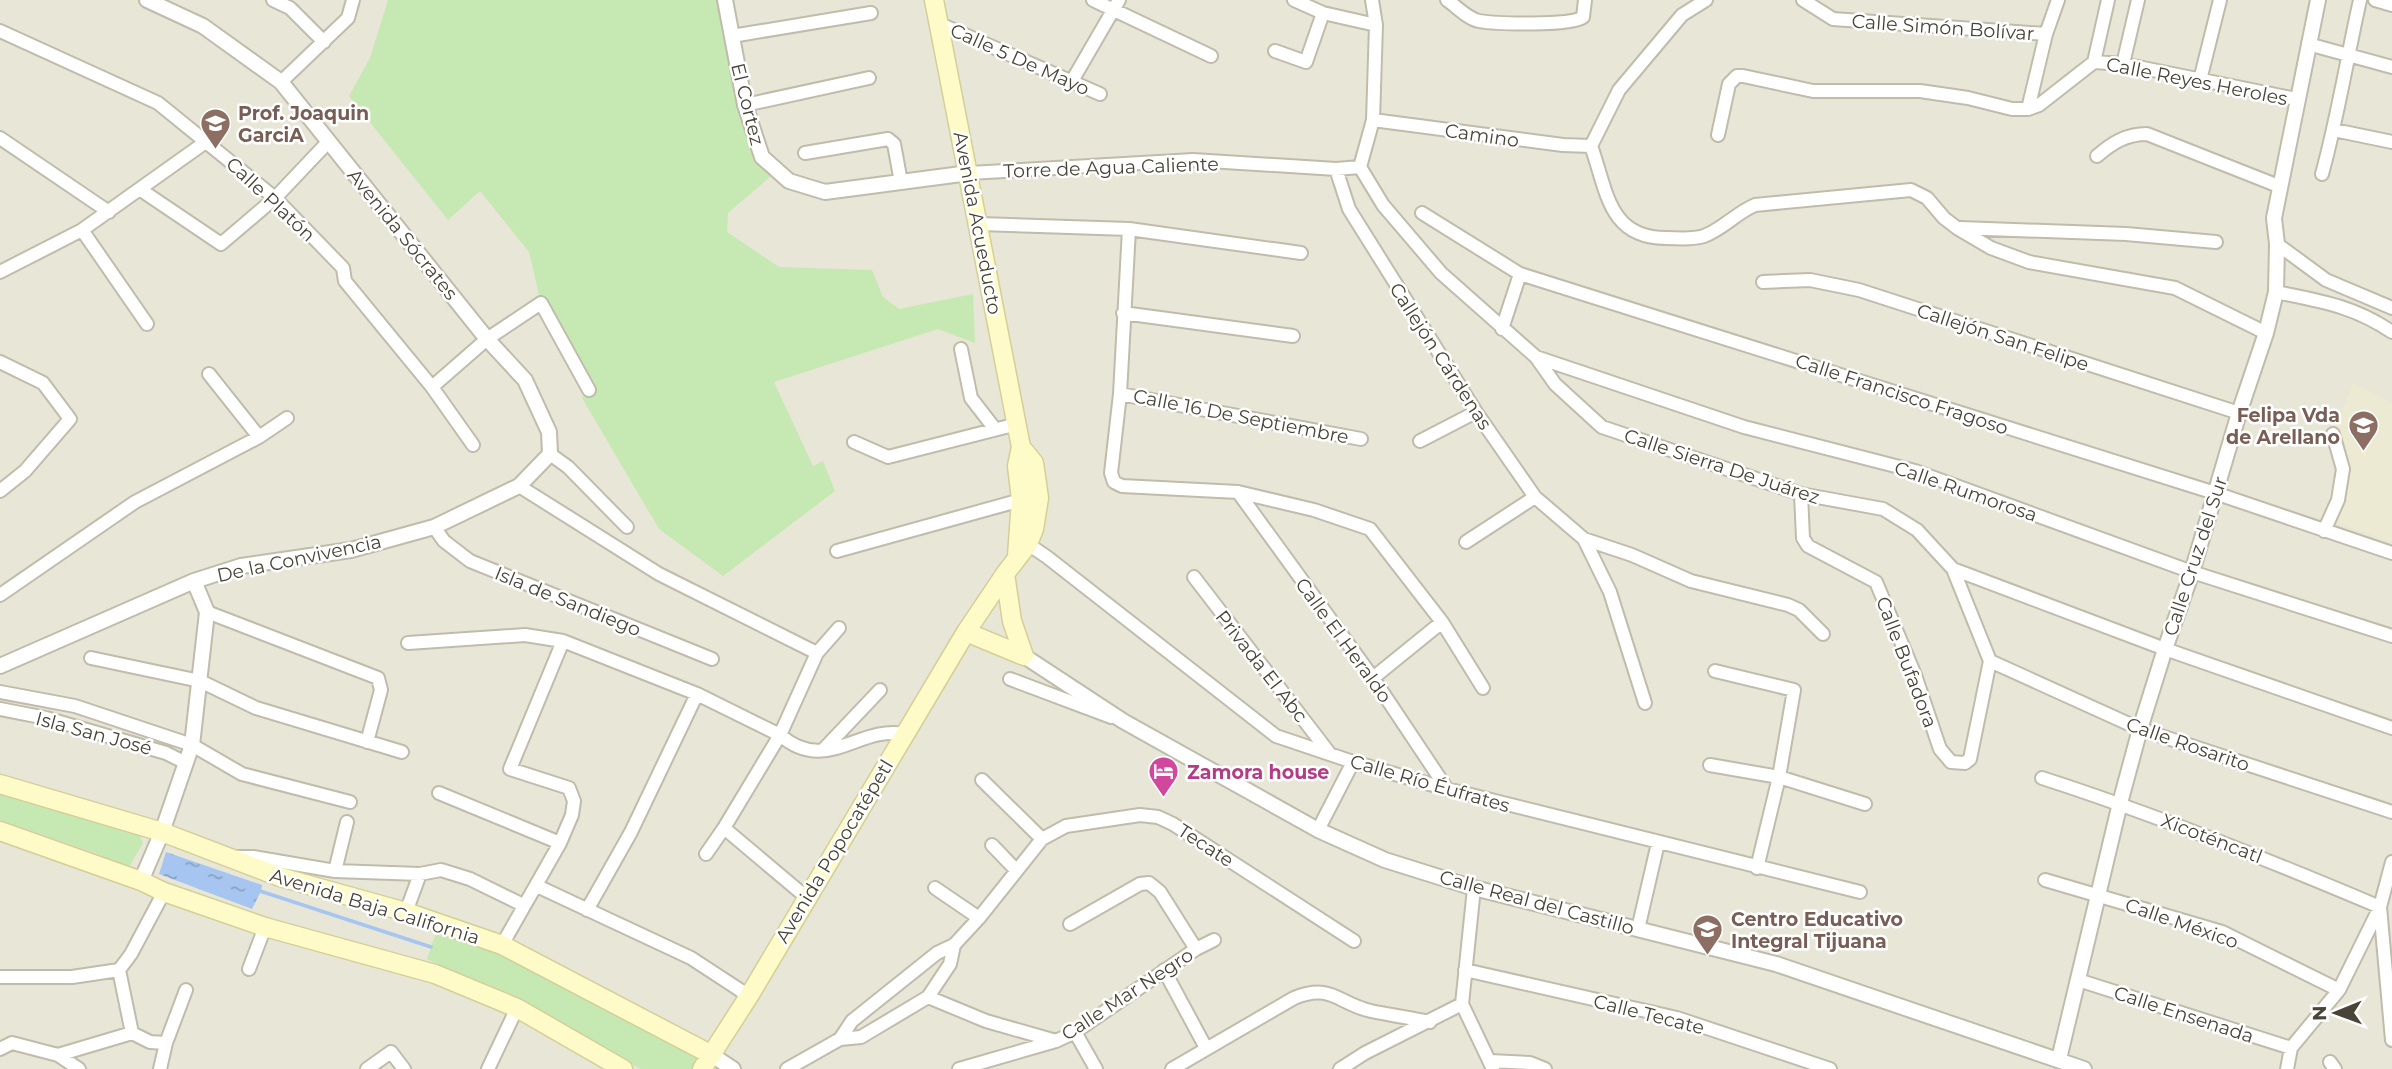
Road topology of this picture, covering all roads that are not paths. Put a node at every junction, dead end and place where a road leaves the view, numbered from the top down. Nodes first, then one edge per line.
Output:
1 (147, 0) edge
2 (273, 0) edge
3 (353, 0) edge
4 (725, 0) edge
5 (934, 0) edge
6 (1093, 0) edge
7 (1294, 0) edge
8 (1371, 0) edge
9 (1447, 0) edge
10 (1585, 0) edge
11 (1706, 0) edge
12 (1803, 0) edge
13 (2058, 0) edge
14 (2108, 0) edge
15 (2138, 0) edge
16 (2220, 0) edge
17 (2318, 0) edge
18 (2360, 0) edge
19 (2375, 0) edge
20 (1116, 5) edge
21 (2392, 5) edge
22 (871, 13) dead end
23 (1324, 13) junction
24 (940, 24) junction
25 (1376, 25) junction
26 (0, 32) edge
27 (2046, 34) junction
28 (732, 36) junction
29 (324, 41) junction
30 (2308, 44) junction
31 (1275, 51) dead end
32 (2347, 55) junction
33 (1211, 56) dead end
34 (2094, 62) junction
35 (2123, 64) junction
36 (2392, 67) edge
37 (869, 78) dead end
38 (2200, 80) junction
39 (1072, 81) junction
40 (281, 82) junction
41 (1100, 94) dead end
42 (2297, 99) junction
43 (745, 105) junction
44 (2028, 109) junction
45 (1374, 120) junction
46 (2334, 130) junction
47 (1718, 135) dead end
48 (0, 138) edge
49 (207, 141) junction
50 (329, 141) junction
51 (2392, 142) edge
52 (1591, 146) junction
53 (805, 153) dead end
54 (2097, 156) dead end
55 (1360, 167) junction
56 (1336, 169) junction
57 (969, 173) junction
58 (2322, 174) dead end
59 (901, 182) junction
60 (2281, 187) junction
61 (141, 190) junction
62 (275, 198) junction
63 (109, 212) junction
64 (1422, 213) dead end
65 (978, 224) junction
66 (1956, 228) junction
67 (1129, 229) junction
68 (82, 230) junction
69 (2216, 242) dead end
70 (2277, 244) junction
71 (1301, 253) dead end
72 (0, 258) edge
73 (5, 270) edge
74 (1520, 274) junction
75 (1763, 282) dead end
76 (2276, 292) junction
77 (2388, 306) edge
78 (1123, 313) junction
79 (2377, 322) junction
80 (147, 324) dead end
81 (1502, 328) junction
82 (2392, 332) edge
83 (2266, 333) junction
84 (1293, 336) dead end
85 (487, 339) junction
86 (961, 349) dead end
87 (1536, 357) junction
88 (0, 362) edge
89 (209, 374) dead end
90 (432, 387) junction
91 (589, 390) dead end
92 (1120, 394) junction
93 (1476, 412) junction
94 (2239, 413) junction
95 (287, 418) dead end
96 (1017, 424) junction
97 (995, 429) junction
98 (2333, 434) dead end
99 (259, 437) junction
100 (1362, 439) dead end
101 (1420, 441) dead end
102 (855, 442) dead end
103 (473, 445) dead end
104 (1021, 447) junction
105 (550, 454) junction
106 (520, 486) junction
107 (0, 491) edge
108 (1238, 492) junction
109 (2215, 493) junction
110 (1801, 494) junction
111 (1535, 497) junction
112 (1021, 500) junction
113 (434, 527) junction
114 (627, 527) dead end
115 (2324, 531) junction
116 (1584, 539) junction
117 (1466, 542) dead end
118 (1021, 546) junction
119 (837, 551) dead end
120 (2392, 553) edge
121 (1953, 569) junction
122 (2192, 572) junction
123 (1004, 574) junction
124 (1194, 577) dead end
125 (194, 581) junction
126 (0, 595) edge
127 (207, 612) junction
128 (1442, 622) junction
129 (839, 628) dead end
130 (965, 632) junction
131 (1823, 634) dead end
132 (2392, 636) edge
133 (563, 641) junction
134 (408, 642) dead end
135 (2165, 649) junction
136 (817, 653) junction
137 (1024, 656) junction
138 (91, 657) dead end
139 (712, 659) dead end
140 (1990, 661) junction
141 (0, 666) edge
142 (1715, 671) dead end
143 (1373, 678) junction
144 (1010, 679) dead end
145 (200, 681) junction
146 (1483, 688) dead end
147 (880, 690) dead end
148 (0, 692) edge
149 (697, 694) junction
150 (1645, 703) dead end
151 (0, 709) edge
152 (1123, 721) junction
153 (2392, 728) edge
154 (2140, 729) junction
155 (780, 734) junction
156 (904, 734) junction
157 (366, 742) junction
158 (192, 746) junction
159 (824, 749) junction
160 (402, 752) dead end
161 (1330, 754) junction
162 (1353, 762) junction
163 (186, 763) junction
164 (1710, 765) dead end
165 (1779, 777) junction
166 (2042, 778) dead end
167 (982, 780) dead end
168 (0, 784) edge
169 (1447, 789) junction
170 (439, 793) dead end
171 (350, 802) dead end
172 (2120, 803) junction
173 (1865, 804) dead end
174 (2392, 812) edge
175 (347, 822) dead end
176 (724, 828) junction
177 (1318, 830) junction
178 (0, 831) edge
179 (162, 832) junction
180 (1042, 839) junction
181 (560, 843) junction
182 (1658, 843) junction
183 (992, 845) dead end
184 (706, 854) dead end
185 (221, 857) junction
186 (2392, 862) edge
187 (1757, 868) junction
188 (1016, 870) junction
189 (335, 871) junction
190 (420, 874) junction
191 (2045, 880) dead end
192 (141, 881) junction
193 (537, 886) junction
194 (935, 888) dead end
195 (1474, 888) junction
196 (164, 892) junction
197 (1860, 892) dead end
198 (2099, 895) junction
199 (806, 897) junction
200 (523, 905) junction
201 (2380, 907) junction
202 (587, 910) junction
203 (407, 912) junction
204 (979, 918) junction
205 (1070, 924) dead end
206 (265, 927) junction
207 (1638, 929) junction
208 (1214, 940) dead end
209 (1354, 941) dead end
210 (502, 945) junction
211 (954, 945) junction
212 (1196, 948) junction
213 (249, 969) dead end
214 (119, 970) junction
215 (1164, 970) junction
216 (1465, 970) junction
217 (0, 977) edge
218 (2078, 980) junction
219 (186, 990) dead end
220 (2339, 990) junction
221 (749, 996) junction
222 (928, 997) junction
223 (1462, 1004) junction
224 (517, 1008) junction
225 (1430, 1022) junction
226 (1076, 1032) junction
227 (132, 1033) junction
228 (840, 1039) junction
229 (2392, 1040) edge
230 (1056, 1041) junction
231 (166, 1043) junction
232 (1206, 1048) junction
233 (2291, 1048) junction
234 (0, 1049) edge
235 (58, 1055) junction
236 (707, 1062) edge
237 (2059, 1064) edge
238 (1491, 1065) edge
239 (79, 1069) edge
240 (160, 1069) edge
241 (367, 1069) edge
242 (404, 1069) edge
243 (488, 1069) edge
244 (623, 1069) edge
245 (733, 1069) edge
246 (787, 1069) edge
247 (959, 1069) edge
248 (1096, 1069) edge
249 (1172, 1069) edge
250 (1340, 1069) edge
251 (1545, 1069) edge
252 (1830, 1069) edge
253 (2084, 1069) edge
254 (2287, 1069) edge

1 - 40 street, Avenida Sócrates
2 - 29 street
3 - 29 street
4 - 28 street, El Cortez
5 - 24 main road, Avenida Acueducto
6 - 20 street
7 - 23 street
8 - 25 street
9 - 10 street
11 - 52 street
12 - 27 street, Calle Simón Bolívar
13 - 27 street
14 - 34 street
15 - 35 street
16 - 38 street
17 - 30 street, Calle Cruz del Sur
18 - 32 street
19 - 21 street
20 - 33 street
20 - 39 street
22 - 28 street
23 - 25 street
23 - 31 street
24 - 39 street, Calle 5 De Mayo
24 - 57 main road, Avenida Acueducto
25 - 45 street
26 - 49 street, Calle Platón
27 - 44 street
28 - 43 street, El Cortez
29 - 40 street
30 - 32 street
30 - 42 street, Calle Cruz del Sur
32 - 36 street
32 - 46 street
34 - 35 street, Calle Reyes Heroles
34 - 44 street, Calle Reyes Heroles
35 - 38 street, Calle Reyes Heroles
37 - 43 street
38 - 42 street, Calle Reyes Heroles
39 - 41 street, Calle 5 De Mayo
40 - 50 street, Avenida Sócrates
42 - 60 street, Calle Cruz del Sur
43 - 59 street, El Cortez
44 - 47 street
45 - 52 street, Camino
45 - 55 street
46 - 51 street
46 - 58 street
48 - 63 street
49 - 61 street
49 - 62 street, Calle Platón
50 - 62 street
50 - 85 street, Avenida Sócrates
52 - 66 street
53 - 59 street
54 - 60 street
55 - 56 street
55 - 81 street
56 - 57 street, Torre de Agua Caliente
56 - 93 street, Callejón Cárdenas
57 - 59 street, El Cortez
57 - 65 main road, Avenida Acueducto
60 - 70 street, Calle Cruz del Sur
61 - 62 street
61 - 63 street
62 - 90 street, Calle Platón
63 - 68 street
64 - 74 street, Calle Francisco Fragoso
65 - 67 street
65 - 96 main road, Avenida Acueducto
66 - 69 street
66 - 83 street
67 - 71 street
67 - 78 street
68 - 73 street
68 - 80 street
70 - 76 street, Calle Cruz del Sur
70 - 77 street
72 - 73 street
74 - 81 street
74 - 109 street, Calle Francisco Fragoso
75 - 94 street, Callejón San Felipe
76 - 79 street
76 - 83 street, Calle Cruz del Sur
77 - 79 street
78 - 84 street
78 - 92 street
79 - 82 street
81 - 87 street
83 - 94 street, Calle Cruz del Sur
85 - 90 street
85 - 91 street
85 - 105 street, Avenida Sócrates
86 - 97 street
87 - 110 street, Calle Sierra De Juárez
87 - 122 street, Calle Rumorosa
88 - 107 street
89 - 99 street
90 - 103 street, Calle Platón
92 - 100 street, Calle 16 De Septiembre
92 - 108 street
93 - 101 street
93 - 111 street, Callejón Cárdenas
94 - 109 street, Calle Cruz del Sur
95 - 99 street
96 - 97 street
96 - 104 main road, Avenida Acueducto
97 - 102 street
98 - 115 street
99 - 126 street
104 - 112 main road, Avenida Acueducto
104 - 118 main road, Avenida Acueducto
105 - 106 street, De la Convivencia
105 - 114 street
106 - 113 street, De la Convivencia
106 - 136 street
108 - 128 street
108 - 143 street, Calle El Heraldo
109 - 115 street, Calle Francisco Fragoso
109 - 122 street, Calle Cruz del Sur
110 - 121 street, Calle Sierra De Juárez
110 - 140 street, Calle Bufadora
111 - 116 street, Callejón Cárdenas
111 - 117 street
112 - 118 main road, Avenida Acueducto
112 - 119 street
113 - 125 street, De la Convivencia
113 - 139 street, Isla de Sandiego
115 - 120 street, Calle Francisco Fragoso
116 - 131 street
116 - 150 street, Callejón Cárdenas
118 - 123 main road, Avenida Acueducto
118 - 161 street, Calle Río Éufrates
121 - 135 street, Calle Sierra De Juárez
121 - 140 street
122 - 132 street, Calle Rumorosa
122 - 135 street, Calle Cruz del Sur
123 - 130 main road, Avenida Acueducto
123 - 137 main road
124 - 161 street, Privada El Abc
125 - 127 street
125 - 141 street, De la Convivencia
127 - 145 street
127 - 157 street
128 - 143 street
128 - 146 street
129 - 136 street
130 - 137 main road
130 - 156 main road, Avenida Popocatépetl
133 - 134 street
133 - 149 street
133 - 181 street
135 - 153 street, Calle Sierra De Juárez
135 - 154 street, Calle Cruz del Sur
136 - 155 street
137 - 152 street, Calle Real del Castillo
138 - 145 street
140 - 154 street, Calle Rosarito
142 - 165 street
143 - 169 street, Calle El Heraldo
144 - 152 street
145 - 157 street
145 - 158 street
147 - 159 street
148 - 158 street
149 - 155 street
149 - 202 street
151 - 163 street, Isla San José
152 - 177 street, Calle Real del Castillo
154 - 172 street, Calle Cruz del Sur
154 - 174 street, Calle Rosarito
155 - 159 street
155 - 176 street
156 - 159 street
156 - 199 main road, Avenida Popocatépetl
157 - 160 street
158 - 163 street
158 - 171 street
161 - 162 street, Calle Río Éufrates
162 - 169 street, Calle Río Éufrates
162 - 177 street
163 - 179 street
164 - 165 street
165 - 173 street
165 - 187 street
166 - 172 street, Xicoténcatl
167 - 180 street
168 - 179 main road, Avenida Baja California
169 - 182 street, Calle Río Éufrates
170 - 181 street
172 - 198 street, Calle Cruz del Sur
172 - 201 street, Xicoténcatl
175 - 189 street
176 - 184 street
176 - 199 street
177 - 195 street, Calle Real del Castillo
178 - 192 main road
179 - 185 main road, Avenida Baja California
179 - 192 street
180 - 188 street
180 - 209 street, Tecate
181 - 193 street
182 - 187 street, Calle Río Éufrates
182 - 207 street
183 - 188 street
185 - 189 street
185 - 203 main road, Avenida Baja California
186 - 201 street
187 - 197 street, Calle Río Éufrates
188 - 204 street
189 - 190 street
190 - 200 street
190 - 203 street
191 - 198 street, Calle México
192 - 196 main road
193 - 200 street
193 - 202 street
194 - 204 street
195 - 207 street, Calle Real del Castillo
195 - 216 street
196 - 206 main road
196 - 214 street
198 - 218 street, Calle Cruz del Sur
198 - 220 street, Calle México
199 - 221 main road, Avenida Popocatépetl
200 - 210 street
201 - 220 street
201 - 229 street
202 - 221 street
203 - 210 main road, Avenida Baja California
204 - 211 street
205 - 212 street
206 - 213 street
206 - 224 main road
207 - 237 street, Calle Real del Castillo
208 - 212 street, Calle Mar Negro
210 - 236 main road, Avenida Baja California
211 - 222 street
211 - 228 street
212 - 215 street, Calle Mar Negro
214 - 217 street
214 - 227 street
215 - 226 street, Calle Mar Negro
215 - 232 street
216 - 223 street
216 - 252 street, Calle Tecate
218 - 233 street, Calle Ensenada
218 - 237 street, Calle Cruz del Sur
219 - 231 street
220 - 233 street
221 - 236 main road, Avenida Popocatépetl
222 - 228 street
222 - 230 street
223 - 225 street
223 - 238 street
224 - 243 street
224 - 244 main road
225 - 232 street
225 - 250 street
226 - 230 street, Calle Mar Negro
226 - 248 street
227 - 231 street
227 - 235 street
228 - 246 street
230 - 247 street, Calle Mar Negro
231 - 240 street
232 - 249 street
233 - 254 street
234 - 235 street
235 - 239 street
236 - 245 street, Avenida Baja California
237 - 253 street, Calle Real del Castillo
238 - 251 street
241 - 242 street

